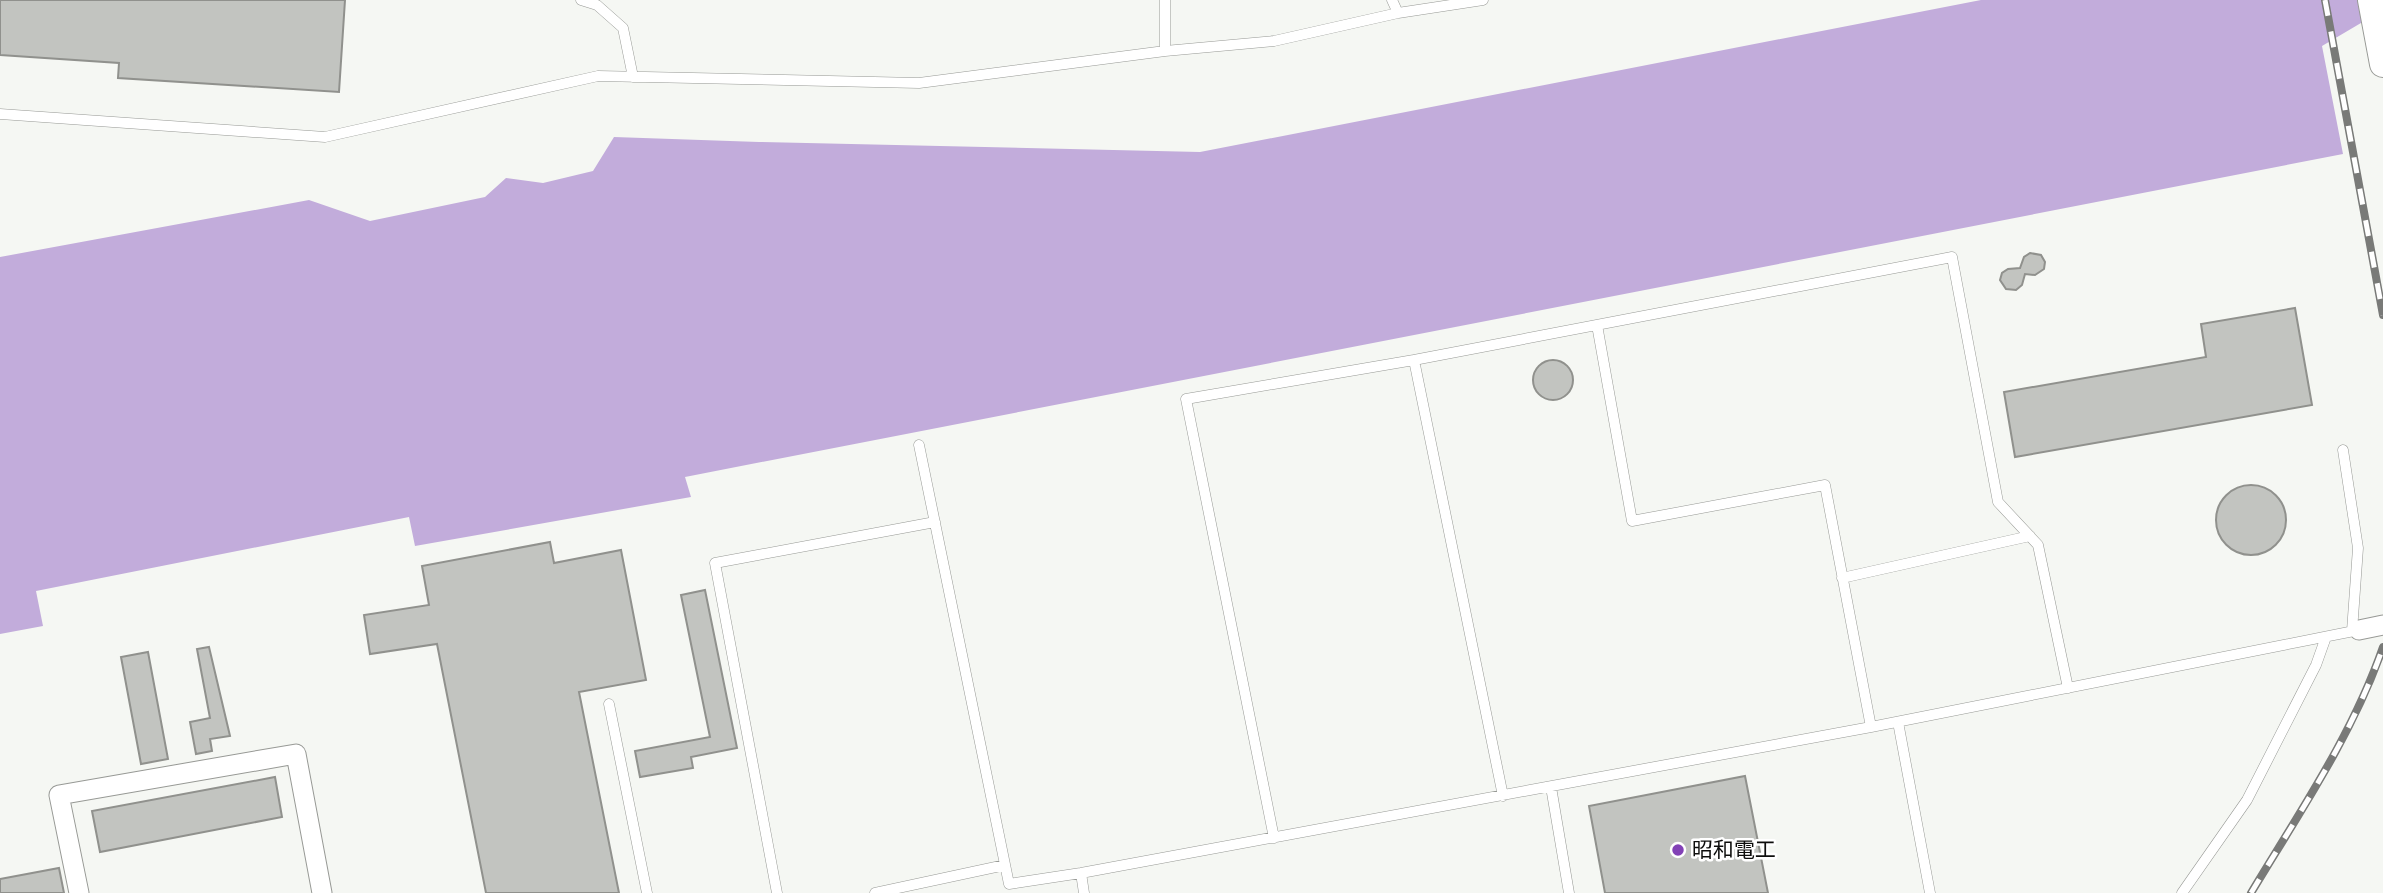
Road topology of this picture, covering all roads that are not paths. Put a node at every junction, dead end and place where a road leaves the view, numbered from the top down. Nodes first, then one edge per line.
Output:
1 (581, 0) edge
2 (1165, 0) edge
3 (1392, 0) edge
4 (1483, 0) edge
5 (2371, 0) edge
6 (1398, 13) junction
7 (1165, 51) junction
8 (2383, 64) edge
9 (633, 77) junction
10 (0, 114) edge
11 (1597, 325) junction
12 (1414, 360) junction
13 (919, 445) dead end
14 (2343, 450) dead end
15 (934, 522) junction
16 (2029, 536) junction
17 (1842, 578) junction
18 (2383, 625) edge
19 (2356, 631) junction
20 (2326, 637) junction
21 (2068, 688) junction
22 (609, 704) dead end
23 (1898, 722) junction
24 (1871, 727) junction
25 (1550, 787) junction
26 (1503, 796) junction
27 (1274, 838) junction
28 (1005, 866) junction
29 (1080, 873) junction
30 (79, 893) edge
31 (322, 893) edge
32 (647, 893) edge
33 (777, 893) edge
34 (875, 893) edge
35 (1084, 893) edge
36 (1569, 893) edge
37 (1930, 893) edge
38 (2182, 893) edge

1 - 9 lane
2 - 7 lane
3 - 6 lane
4 - 6 lane
5 - 8 main road
6 - 7 lane
7 - 9 lane
9 - 10 lane
11 - 12 lane
11 - 16 lane
11 - 17 lane
12 - 26 lane
12 - 27 lane
13 - 15 lane
14 - 19 lane
15 - 28 lane
15 - 33 lane
16 - 17 lane
16 - 21 lane
17 - 24 lane
18 - 19 street
19 - 20 lane
20 - 21 lane
20 - 38 lane
21 - 23 lane
22 - 32 lane
23 - 24 lane
23 - 37 lane
24 - 25 lane
25 - 26 lane
25 - 36 lane
26 - 27 lane
27 - 29 lane
28 - 29 lane
28 - 34 lane
29 - 35 lane
30 - 31 street

